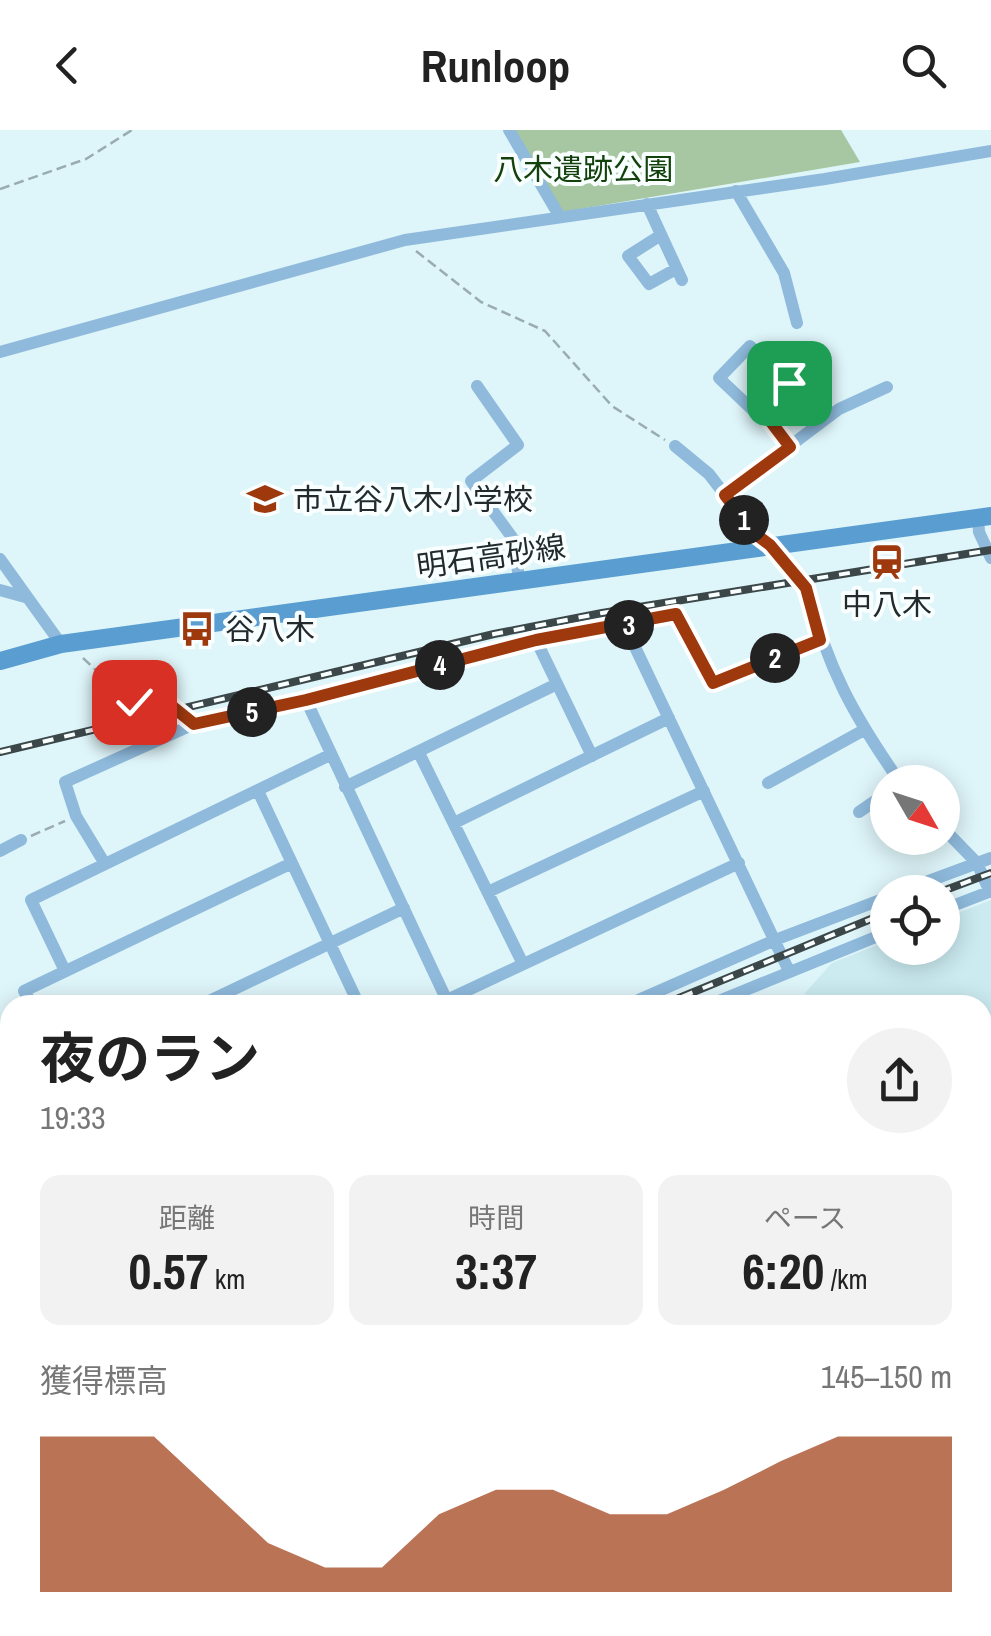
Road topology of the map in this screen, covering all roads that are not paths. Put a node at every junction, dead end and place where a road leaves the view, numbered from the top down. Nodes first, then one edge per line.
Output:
1 (509, 130) edge
2 (991, 151) edge
3 (736, 191) junction
4 (647, 204) junction
5 (560, 217) junction
6 (661, 235) junction
7 (796, 323) dead end
8 (0, 352) edge
9 (477, 386) dead end
10 (887, 387) dead end
11 (765, 414) junction
12 (675, 446) road end
13 (790, 447) junction
14 (725, 495) junction
15 (984, 517) edge
16 (770, 545) junction
17 (0, 558) edge
18 (991, 558) edge
19 (519, 580) junction
20 (806, 588) road end
21 (0, 590) edge
22 (24, 597) junction
23 (625, 626) junction
24 (536, 640) junction
25 (820, 640) junction
26 (61, 644) junction
27 (0, 662) edge
28 (558, 684) junction
29 (306, 700) junction
30 (669, 718) junction
31 (864, 730) junction
32 (420, 753) junction
33 (330, 755) junction
34 (592, 756) junction
35 (888, 765) edge
36 (768, 784) dead end
37 (345, 786) junction
38 (258, 791) junction
39 (704, 791) junction
40 (870, 804) edge
41 (858, 812) dead end
42 (454, 823) junction
43 (21, 840) road end
44 (960, 841) edge
45 (0, 851) edge
46 (984, 860) edge
47 (292, 863) junction
48 (739, 863) junction
49 (105, 864) junction
50 (944, 875) edge
51 (488, 892) junction
52 (990, 892) edge
53 (960, 903) edge
54 (870, 904) edge
55 (404, 908) junction
56 (870, 939) edge
57 (776, 940) junction
58 (330, 942) junction
59 (523, 964) junction
60 (65, 971) junction
61 (789, 971) junction
62 (27, 995) edge
63 (221, 995) edge
64 (354, 995) edge
65 (444, 995) edge
66 (463, 995) edge
67 (650, 995) edge
68 (732, 995) edge

1 - 5 street
2 - 3 street
3 - 4 street
3 - 7 street
4 - 5 street
4 - 6 street
5 - 8 street
6 - 6 street
9 - 19 street
10 - 13 street
11 - 11 street
11 - 13 street
12 - 14 street
13 - 14 street
14 - 16 street
15 - 16 main road, 明石高砂線
15 - 18 street
16 - 19 main road, 明石高砂線
17 - 22 street
19 - 26 main road, 明石高砂線
20 - 25 street
21 - 22 street
22 - 26 street
23 - 24 street
23 - 25 street
23 - 30 street
24 - 28 street
24 - 29 street
25 - 31 street
26 - 27 main road, 明石高砂線
28 - 32 street
28 - 34 street
29 - 33 street
29 - 49 street
30 - 34 street
30 - 39 street
31 - 35 street
31 - 36 street
32 - 37 street
32 - 42 street
33 - 37 street
33 - 38 street
34 - 42 street
37 - 55 street
38 - 47 street
38 - 49 street
39 - 48 street
39 - 51 street
40 - 41 street
42 - 51 street
43 - 45 street
44 - 46 street
46 - 50 street
46 - 52 street
47 - 58 street
47 - 60 street
48 - 57 street
48 - 59 street
49 - 60 street
51 - 59 street
52 - 53 street
54 - 57 street
55 - 58 street
55 - 65 street
56 - 61 street
57 - 61 street
57 - 67 street
58 - 63 street
58 - 64 street
59 - 66 street
60 - 62 street
61 - 68 street

